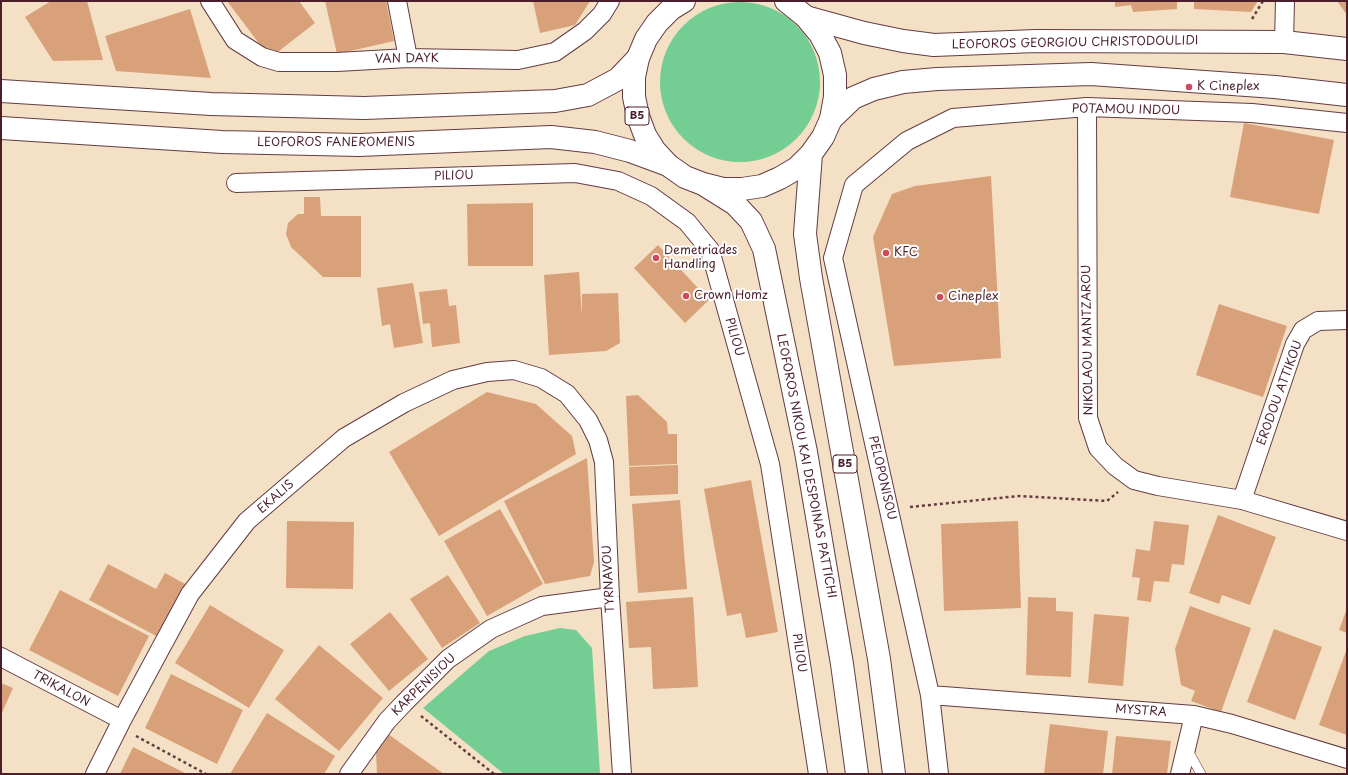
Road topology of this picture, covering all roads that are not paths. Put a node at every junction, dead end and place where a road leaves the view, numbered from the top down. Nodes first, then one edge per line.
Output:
1 (210, 1) edge
2 (397, 1) edge
3 (610, 1) edge
4 (664, 1) edge
5 (684, 1) edge
6 (786, 1) edge
7 (1285, 1) edge
8 (806, 16) junction
9 (657, 23) junction
10 (1284, 42) junction
11 (1347, 49) edge
12 (408, 58) junction
13 (638, 58) junction
14 (1, 91) edge
15 (1347, 95) edge
16 (1087, 107) junction
17 (831, 118) junction
18 (1347, 123) edge
19 (1, 128) edge
20 (811, 154) junction
21 (668, 165) junction
22 (236, 183) dead end
23 (703, 184) junction
24 (854, 185) joint
25 (1347, 320) edge
26 (567, 394) joint
27 (1242, 500) junction
28 (1347, 532) edge
29 (610, 597) junction
30 (1, 657) edge
31 (930, 695) junction
32 (1194, 715) junction
33 (120, 723) junction
34 (1186, 747) junction
35 (1347, 758) edge
36 (94, 774) edge
37 (349, 774) edge
38 (622, 774) edge
39 (818, 774) edge
40 (856, 774) edge
41 (894, 774) edge
42 (939, 774) edge
43 (1180, 774) edge
44 (1201, 774) edge

1 - 12 street, VAN DAYK
2 - 12 street
3 - 12 street, VAN DAYK
4 - 9 main road, B5
5 - 9 main road, B5
6 - 8 main road, B5
7 - 10 street
8 - 10 main road, LEOFOROS GEORGIOU CHRISTODOULIDI
8 - 17 main road, B5
9 - 13 main road, B5
10 - 11 main road, LEOFOROS GEORGIOU CHRISTODOULIDI
13 - 14 main road
13 - 21 main road, B5
15 - 17 main road
16 - 18 street, POTAMOU INDOU
16 - 24 street, POTAMOU INDOU
16 - 27 street, NIKOLAOU MANTZAROU
17 - 20 main road, B5
19 - 21 main road, LEOFOROS FANEROMENIS
20 - 23 main road, B5
20 - 41 main road, B5
21 - 23 main road, B5
22 - 39 street, PILIOU
23 - 40 main road, LEOFOROS NIKOU KAI DESPOINAS PATTICHI / B5
24 - 31 street, PELOPONISOU
25 - 27 street, ERODOU ATTIKOU
26 - 29 street, TYRNAVOU
26 - 33 street, EKALIS
27 - 28 street, NIKOLAOU MANTZAROU
29 - 37 street, KARPENISIOU
29 - 38 street, TYRNAVOU
30 - 33 street, TRIKALON
31 - 32 street, MYSTRA
31 - 42 street, PELOPONISOU
32 - 34 street
32 - 35 street, MYSTRA
33 - 36 street, EKALIS
34 - 43 street
34 - 44 lane

